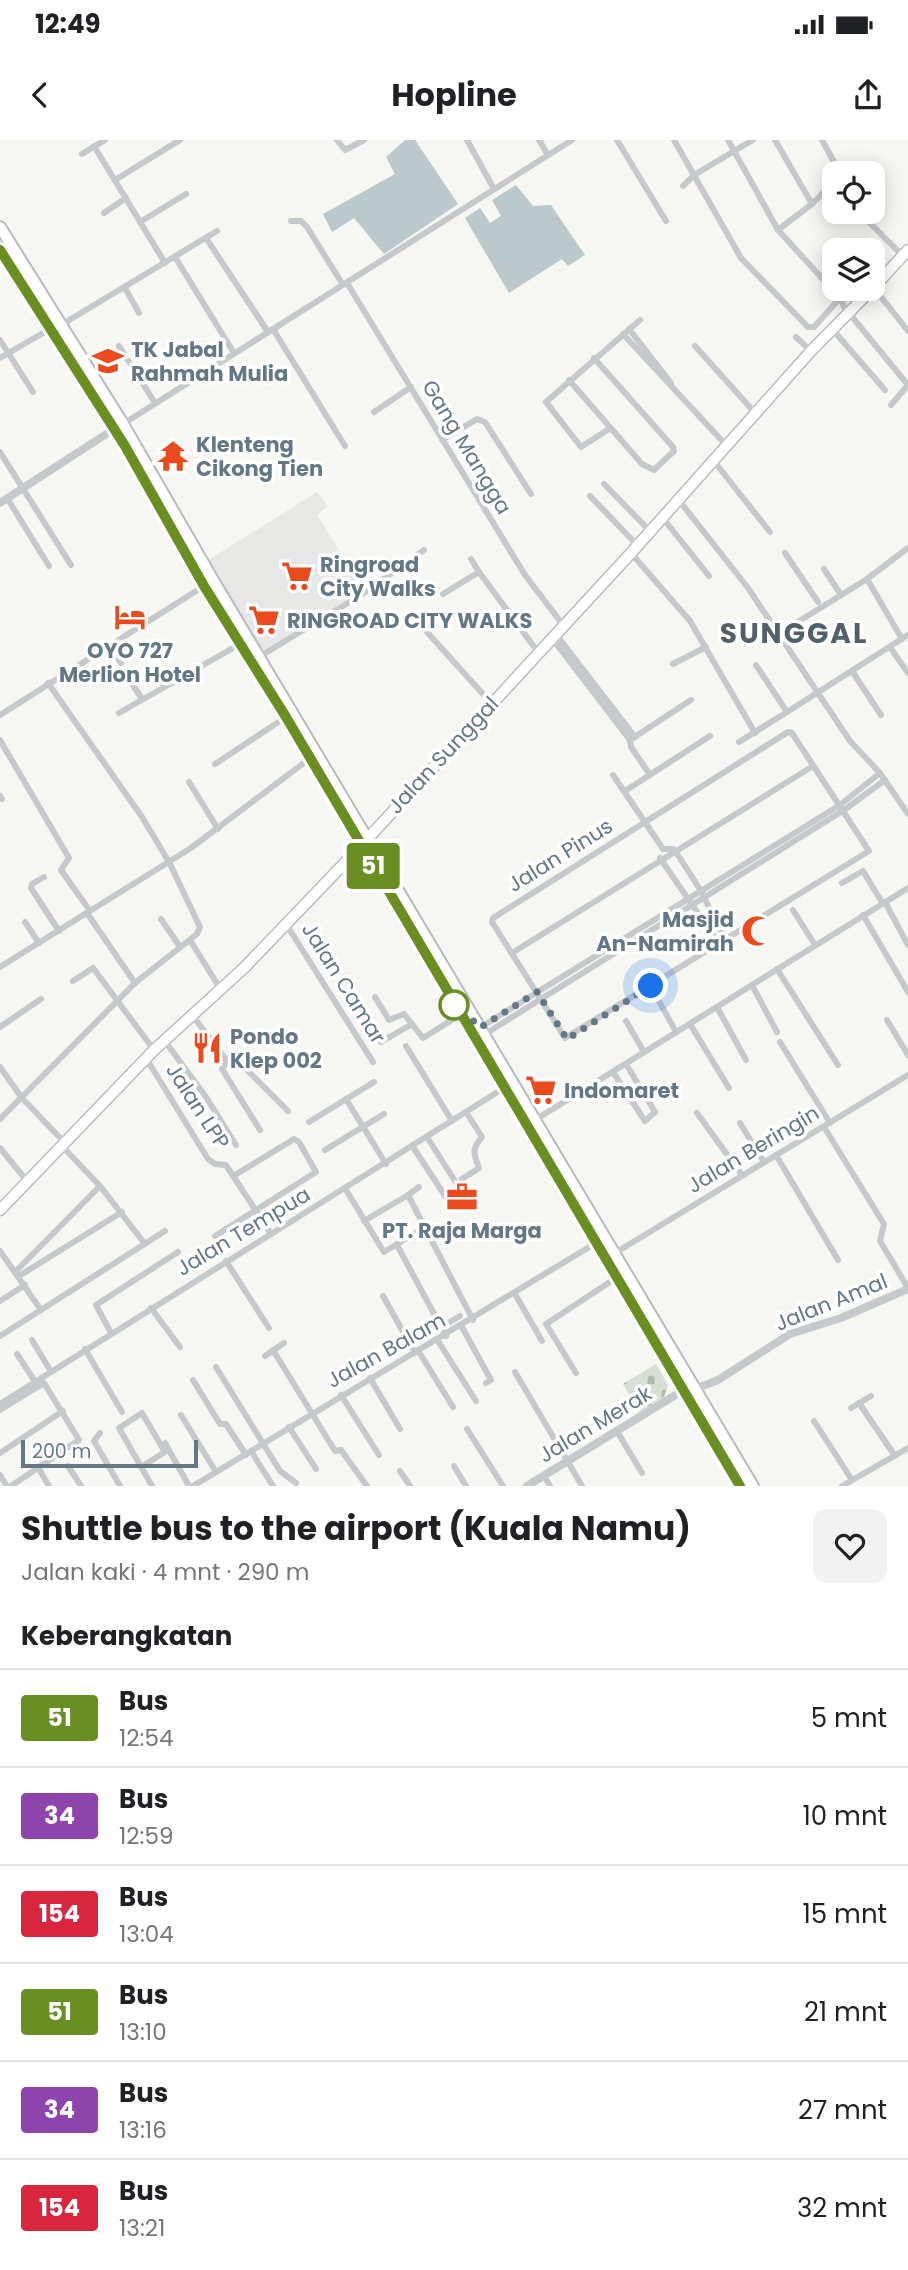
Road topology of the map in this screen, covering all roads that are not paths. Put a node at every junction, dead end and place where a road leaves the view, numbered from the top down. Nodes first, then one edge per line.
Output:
1 (105, 140) edge
2 (180, 140) edge
3 (337, 140) edge
4 (364, 140) edge
5 (467, 140) edge
6 (539, 140) edge
7 (572, 140) edge
8 (617, 140) edge
9 (674, 140) edge
10 (728, 140) edge
11 (753, 140) edge
12 (775, 140) edge
13 (822, 140) edge
14 (170, 142) edge
15 (94, 146) junction
16 (734, 151) junction
17 (82, 153) dead end
18 (548, 155) junction
19 (833, 161) edge
20 (694, 175) junction
21 (115, 180) junction
22 (683, 186) dead end
23 (494, 189) junction
24 (186, 194) dead end
25 (822, 194) edge
26 (126, 198) junction
27 (812, 204) junction
28 (104, 212) dead end
29 (291, 221) dead end
30 (666, 221) dead end
31 (140, 222) junction
32 (872, 224) edge
33 (0, 227) edge
34 (778, 230) junction
35 (217, 231) dead end
36 (206, 238) junction
37 (0, 250) edge
38 (905, 253) edge
39 (175, 257) junction
40 (165, 263) junction
41 (885, 275) edge
42 (822, 278) edge
43 (345, 284) junction
44 (125, 288) junction
45 (837, 301) edge
46 (843, 301) edge
47 (861, 301) edge
48 (884, 301) edge
49 (852, 310) junction
50 (139, 313) dead end
51 (639, 320) dead end
52 (56, 327) junction
53 (271, 330) junction
54 (833, 330) junction
55 (626, 331) junction
56 (908, 331) edge
57 (796, 337) dead end
58 (0, 340) edge
59 (119, 346) dead end
60 (695, 346) dead end
61 (811, 351) junction
62 (234, 353) junction
63 (8, 354) junction
64 (0, 358) edge
65 (594, 358) junction
66 (569, 380) junction
67 (908, 385) edge
68 (411, 387) junction
69 (885, 390) dead end
70 (33, 392) dead end
71 (155, 403) junction
72 (891, 405) dead end
73 (374, 412) dead end
74 (756, 414) junction
75 (119, 426) junction
76 (609, 429) junction
77 (442, 440) junction
78 (728, 444) junction
79 (345, 446) dead end
80 (0, 453) edge
81 (713, 460) junction
82 (22, 489) junction
83 (531, 494) dead end
84 (678, 499) junction
85 (4, 500) edge
86 (169, 514) junction
87 (662, 517) junction
88 (650, 531) junction
89 (770, 532) dead end
90 (908, 548) edge
91 (634, 549) junction
92 (424, 550) dead end
93 (785, 553) dead end
94 (471, 559) dead end
95 (71, 565) dead end
96 (49, 566) dead end
97 (824, 569) dead end
98 (480, 572) junction
99 (709, 576) dead end
100 (867, 579) junction
101 (204, 586) junction
102 (443, 594) dead end
103 (841, 595) junction
104 (818, 602) dead end
105 (428, 632) dead end
106 (556, 632) junction
107 (780, 633) junction
108 (905, 637) edge
109 (240, 644) junction
110 (109, 645) junction
111 (890, 646) junction
112 (706, 647) junction
113 (538, 652) junction
114 (259, 657) junction
115 (121, 663) dead end
116 (673, 664) dead end
117 (756, 665) dead end
118 (852, 671) junction
119 (908, 673) edge
120 (131, 682) dead end
121 (48, 683) junction
122 (818, 694) junction
123 (142, 699) junction
124 (691, 700) dead end
125 (491, 703) junction
126 (787, 712) junction
127 (120, 713) dead end
128 (0, 715) edge
129 (881, 715) dead end
130 (286, 717) junction
131 (755, 733) junction
132 (710, 736) dead end
133 (632, 738) junction
134 (0, 740) edge
135 (739, 742) dead end
136 (309, 759) junction
137 (215, 765) dead end
138 (813, 766) junction
139 (880, 773) junction
140 (613, 775) dead end
141 (650, 775) junction
142 (885, 780) junction
143 (190, 782) dead end
144 (625, 791) junction
145 (842, 807) junction
146 (908, 814) edge
147 (645, 822) junction
148 (218, 829) junction
149 (364, 843) junction
150 (663, 849) junction
151 (674, 849) junction
152 (659, 859) junction
153 (169, 862) junction
154 (44, 877) dead end
155 (842, 883) dead end
156 (908, 888) edge
157 (702, 895) junction
158 (689, 903) junction
159 (884, 903) junction
160 (793, 910) dead end
161 (88, 912) junction
162 (863, 915) junction
163 (161, 919) dead end
164 (25, 922) dead end
165 (286, 924) junction
166 (59, 931) junction
167 (190, 940) junction
168 (722, 942) junction
169 (39, 943) junction
170 (815, 945) junction
171 (908, 945) edge
172 (180, 947) junction
173 (512, 953) junction
174 (0, 967) edge
175 (777, 969) junction
176 (73, 981) dead end
177 (135, 983) junction
178 (752, 985) junction
179 (907, 987) edge
180 (220, 990) junction
181 (655, 994) dead end
182 (539, 996) junction
183 (375, 997) dead end
184 (41, 999) dead end
185 (116, 1001) junction
186 (717, 1007) junction
187 (460, 1015) junction
188 (192, 1016) junction
189 (491, 1020) junction
190 (887, 1020) dead end
191 (626, 1021) dead end
192 (412, 1024) junction
193 (690, 1024) junction
194 (0, 1027) edge
195 (496, 1028) junction
196 (483, 1030) junction
197 (676, 1032) junction
198 (777, 1032) dead end
199 (164, 1040) junction
200 (381, 1042) dead end
201 (780, 1042) dead end
202 (406, 1046) dead end
203 (644, 1052) junction
204 (150, 1054) junction
205 (908, 1055) edge
206 (746, 1060) dead end
207 (227, 1061) junction
208 (373, 1062) dead end
209 (626, 1064) junction
210 (838, 1065) dead end
211 (0, 1067) edge
212 (613, 1072) junction
213 (908, 1075) edge
214 (374, 1082) dead end
215 (504, 1088) junction
216 (729, 1088) dead end
217 (22, 1098) junction
218 (346, 1099) junction
219 (288, 1111) dead end
220 (467, 1112) junction
221 (698, 1113) dead end
222 (384, 1114) dead end
223 (0, 1119) edge
224 (536, 1120) junction
225 (452, 1121) junction
226 (309, 1122) dead end
227 (740, 1123) dead end
228 (827, 1125) junction
229 (364, 1127) junction
230 (260, 1130) dead end
231 (427, 1137) junction
232 (62, 1143) junction
233 (236, 1145) dead end
234 (413, 1147) junction
235 (0, 1148) edge
236 (325, 1150) dead end
237 (776, 1155) junction
238 (764, 1161) junction
239 (386, 1164) junction
240 (235, 1175) junction
241 (742, 1175) junction
242 (462, 1179) dead end
243 (27, 1181) junction
244 (565, 1181) junction
245 (100, 1186) junction
246 (419, 1187) dead end
247 (345, 1190) junction
248 (408, 1195) junction
249 (467, 1200) dead end
250 (453, 1208) dead end
251 (0, 1210) edge
252 (255, 1210) junction
253 (122, 1212) junction
254 (364, 1221) junction
255 (427, 1226) junction
256 (165, 1231) dead end
257 (271, 1234) junction
258 (215, 1236) dead end
259 (596, 1243) junction
260 (145, 1244) junction
261 (397, 1245) junction
262 (0, 1251) edge
263 (178, 1252) dead end
264 (615, 1253) junction
265 (838, 1260) dead end
266 (226, 1261) junction
267 (17, 1274) junction
268 (616, 1278) junction
269 (24, 1285) junction
270 (907, 1292) edge
271 (515, 1294) junction
272 (383, 1296) dead end
273 (0, 1301) edge
274 (151, 1308) junction
275 (41, 1310) junction
276 (460, 1316) dead end
277 (473, 1320) junction
278 (441, 1327) junction
279 (462, 1327) junction
280 (269, 1328) dead end
281 (111, 1333) junction
282 (0, 1336) edge
283 (446, 1336) junction
284 (32, 1340) dead end
285 (419, 1340) dead end
286 (542, 1340) dead end
287 (438, 1341) junction
288 (284, 1343) dead end
289 (180, 1347) dead end
290 (85, 1349) junction
291 (273, 1350) junction
292 (417, 1352) junction
293 (17, 1354) dead end
294 (265, 1356) dead end
295 (216, 1367) dead end
296 (50, 1370) junction
297 (515, 1372) dead end
298 (576, 1373) dead end
299 (370, 1378) junction
300 (34, 1380) junction
301 (193, 1380) dead end
302 (486, 1383) dead end
303 (695, 1389) junction
304 (682, 1391) junction
305 (341, 1395) junction
306 (871, 1395) dead end
307 (476, 1401) dead end
308 (859, 1403) junction
309 (0, 1404) edge
310 (453, 1407) dead end
311 (851, 1408) dead end
312 (0, 1410) edge
313 (64, 1411) junction
314 (122, 1412) dead end
315 (311, 1413) junction
316 (148, 1414) dead end
317 (181, 1415) dead end
318 (814, 1421) dead end
319 (289, 1427) junction
320 (400, 1429) dead end
321 (467, 1429) dead end
322 (100, 1433) dead end
323 (618, 1433) junction
324 (263, 1443) junction
325 (908, 1448) edge
326 (0, 1453) edge
327 (248, 1453) junction
328 (379, 1455) dead end
329 (895, 1456) junction
330 (567, 1462) junction
331 (68, 1466) dead end
332 (454, 1466) dead end
333 (141, 1467) junction
334 (39, 1469) junction
335 (316, 1469) dead end
336 (400, 1471) dead end
337 (216, 1472) junction
338 (642, 1473) dead end
339 (0, 1475) edge
340 (544, 1476) junction
341 (852, 1480) junction
342 (296, 1483) dead end
343 (9, 1486) edge
344 (49, 1486) edge
345 (80, 1486) edge
346 (120, 1486) edge
347 (152, 1486) edge
348 (193, 1486) edge
349 (272, 1486) edge
350 (367, 1486) edge
351 (410, 1486) edge
352 (466, 1486) edge
353 (503, 1486) edge
354 (527, 1486) edge
355 (550, 1486) edge
356 (582, 1486) edge
357 (740, 1486) edge
358 (753, 1486) edge
359 (842, 1486) edge

1 - 15 street
2 - 14 street
3 - 4 street
5 - 23 street
6 - 18 street
7 - 18 street
8 - 30 street
9 - 20 street
10 - 16 street
11 - 16 street
12 - 27 street
13 - 19 street
14 - 21 street
15 - 17 street
15 - 21 street
16 - 20 street
16 - 34 street
18 - 23 street
20 - 22 street
20 - 45 street
21 - 26 street
23 - 43 street
24 - 31 street
25 - 27 street
26 - 28 street
26 - 31 street
27 - 34 street
29 - 43 street, Gang Mangga
31 - 40 street
32 - 38 street
33 - 52 highway
34 - 42 street
35 - 36 street
36 - 39 street
36 - 53 street
37 - 52 highway
38 - 41 main road, Jalan Sunggal
39 - 40 street
39 - 62 street
40 - 44 street
43 - 53 street
43 - 68 street, Gang Mangga
44 - 50 street
44 - 52 street
46 - 49 street
47 - 49 main road, Jalan Sunggal
48 - 56 street
49 - 54 main road, Jalan Sunggal
49 - 67 street
51 - 55 street
52 - 63 street
52 - 75 highway
53 - 62 street
53 - 79 street
54 - 61 main road, Jalan Sunggal
54 - 69 street
55 - 65 street
55 - 78 street
57 - 61 street
58 - 63 street
59 - 71 street
60 - 74 street
61 - 74 main road, Jalan Sunggal
62 - 71 street
63 - 64 street
63 - 70 street
65 - 66 street
65 - 76 street
66 - 76 street
66 - 76 street
67 - 72 street
68 - 73 street
68 - 77 street, Gang Mangga
71 - 75 street
74 - 78 main road, Jalan Sunggal
75 - 82 street
75 - 86 highway
77 - 83 street
77 - 106 street, Gang Mangga
78 - 81 main road, Jalan Sunggal
80 - 82 street
81 - 84 main road, Jalan Sunggal
81 - 89 street
82 - 85 street
82 - 95 street
84 - 87 main road, Jalan Sunggal
84 - 107 street
85 - 96 street
86 - 101 highway
86 - 114 highway
87 - 88 main road, Jalan Sunggal
87 - 99 street
88 - 91 main road, Jalan Sunggal
88 - 91 street
90 - 100 street
91 - 106 main road, Jalan Sunggal
91 - 112 street
92 - 114 street
93 - 104 street
94 - 98 street
97 - 103 street
98 - 102 street
98 - 113 street
100 - 103 street
100 - 108 street
101 - 109 highway
101 - 110 street
103 - 107 street
105 - 125 street
106 - 113 main road, Jalan Sunggal
106 - 133 street, Gang Mangga
107 - 122 street
108 - 111 street
109 - 123 street
109 - 130 highway
110 - 115 street
110 - 121 street
111 - 118 street
111 - 119 street
112 - 116 street
112 - 131 street
113 - 125 main road, Jalan Sunggal
114 - 149 highway
117 - 126 street
118 - 122 street
118 - 129 street
120 - 123 street
121 - 128 street
121 - 153 street
122 - 126 street
122 - 139 street
123 - 127 street
124 - 133 street
125 - 149 main road, Jalan Sunggal
126 - 131 street
130 - 136 highway
130 - 137 street
131 - 135 street
132 - 141 street
133 - 141 street, Gang Mangga
134 - 161 street
136 - 148 street
136 - 149 highway
138 - 145 street
138 - 147 street, Jalan Pinus
138 - 151 street
139 - 142 street
139 - 145 street
140 - 144 street
141 - 144 street
142 - 145 street
142 - 146 street
143 - 148 street
144 - 147 street
145 - 157 street
145 - 168 street
147 - 150 street
147 - 173 street, Jalan Pinus
148 - 153 street
149 - 165 main road, Jalan Sunggal
149 - 187 highway
149 - 196 highway
150 - 151 street
150 - 152 street
151 - 152 street
151 - 157 street
152 - 158 street
152 - 173 street
153 - 161 street
153 - 167 street
154 - 166 street
155 - 159 street
156 - 159 street
157 - 158 street
157 - 168 street
158 - 168 street
158 - 182 street
159 - 162 street
159 - 171 street
160 - 170 street
161 - 166 street
161 - 177 street
162 - 170 street
162 - 179 street
163 - 172 street
164 - 169 street
165 - 180 main road, Jalan Sunggal
165 - 208 street, Jalan Camar
166 - 169 street
167 - 172 street
167 - 180 street
168 - 182 street
169 - 174 street
170 - 175 street
172 - 177 street
173 - 182 street
175 - 178 street
175 - 210 street
176 - 185 street, Jalan LPP
177 - 185 street
178 - 186 street
178 - 198 street
180 - 188 main road, Jalan Sunggal
181 - 197 street
182 - 189 street
182 - 195 street
183 - 192 street
184 - 194 street
185 - 204 street, Jalan LPP
185 - 217 street
186 - 193 street
186 - 206 street
187 - 192 street
187 - 215 highway
188 - 199 main road, Jalan Sunggal
188 - 207 street
189 - 195 street
189 - 196 street
190 - 205 street
191 - 203 street
192 - 200 street
193 - 197 street
193 - 216 street
195 - 196 street
196 - 224 highway
197 - 203 street
199 - 204 main road, Jalan Sunggal
199 - 233 street
201 - 228 street
202 - 225 street
203 - 209 street
204 - 232 main road, Jalan Sunggal
204 - 240 street, Jalan LPP
207 - 219 street
207 - 230 street
209 - 212 street
209 - 212 street
211 - 217 street
212 - 224 street
213 - 228 street, Jalan Beringin
214 - 218 street
215 - 220 street, Jalan Tempua
215 - 244 highway
217 - 223 street
217 - 232 street
218 - 226 street
218 - 229 street
220 - 225 street, Jalan Tempua
220 - 242 street
221 - 241 street
222 - 229 street
224 - 244 highway
225 - 231 street, Jalan Tempua
227 - 238 street
228 - 237 street, Jalan Beringin
228 - 270 street
229 - 236 street
229 - 239 street
231 - 234 street, Jalan Tempua
231 - 249 street
232 - 243 main road, Jalan Sunggal
232 - 245 street
234 - 239 street, Jalan Tempua
234 - 250 street
235 - 243 street
237 - 238 street, Jalan Beringin
237 - 265 street
238 - 241 street, Jalan Beringin
239 - 247 street, Jalan Tempua
240 - 252 street, Jalan LPP
240 - 252 street
241 - 264 street, Jalan Beringin
243 - 251 main road, Jalan Sunggal
244 - 259 highway
244 - 264 highway
245 - 253 street
245 - 267 street
246 - 248 street
247 - 254 street
247 - 257 street, Jalan Tempua
248 - 254 street
248 - 255 street
252 - 257 street, Jalan LPP
252 - 258 street
253 - 260 street
253 - 267 street
254 - 261 street
255 - 261 street
255 - 277 street
256 - 260 street
257 - 266 street, Jalan Tempua
259 - 268 highway
259 - 271 street, Jalan Balam
260 - 275 street
261 - 278 street
262 - 267 street
263 - 281 street
264 - 303 highway
266 - 274 street, Jalan Tempua
266 - 280 street
267 - 269 street
268 - 298 street
268 - 304 highway
269 - 273 street
269 - 275 street
270 - 303 street, Jalan Amal
271 - 277 street, Jalan Balam
271 - 286 street
272 - 292 street
274 - 281 street, Jalan Tempua
274 - 289 street
275 - 282 street
276 - 278 street
277 - 279 street, Jalan Balam
278 - 283 street
278 - 285 street
279 - 283 street, Jalan Balam
279 - 302 street
281 - 290 street, Jalan Tempua
283 - 287 street, Jalan Balam
284 - 296 street
287 - 292 street, Jalan Balam
287 - 307 street
288 - 291 street
290 - 296 street, Jalan Tempua
290 - 314 street
291 - 294 street
291 - 315 street
292 - 299 street, Jalan Balam
292 - 310 street
293 - 300 street
295 - 324 street
296 - 300 street, Jalan Tempua
297 - 330 street
299 - 305 street, Jalan Balam
299 - 320 street
300 - 309 street, Jalan Tempua
301 - 327 street
303 - 358 highway
304 - 323 street, Jalan Merak
304 - 357 highway
305 - 315 street, Jalan Balam
305 - 328 street
306 - 308 street
308 - 311 street
308 - 329 street
312 - 313 street
313 - 326 street
313 - 334 street
315 - 319 street, Jalan Balam
315 - 350 street
316 - 348 street
317 - 337 street
318 - 341 street
319 - 324 street, Jalan Balam
319 - 335 street
321 - 353 street
322 - 346 street
323 - 330 street, Jalan Merak
323 - 338 street
324 - 327 street, Jalan Balam
324 - 342 street
325 - 329 street
327 - 337 street, Jalan Balam
327 - 349 street
329 - 341 street
330 - 340 street, Jalan Merak
330 - 356 street
331 - 345 street
332 - 352 street
333 - 333 street
333 - 347 street
334 - 343 street
334 - 344 street
336 - 351 street
337 - 348 street, Jalan Balam
339 - 343 street
340 - 354 street, Jalan Merak
340 - 355 street
341 - 359 street

